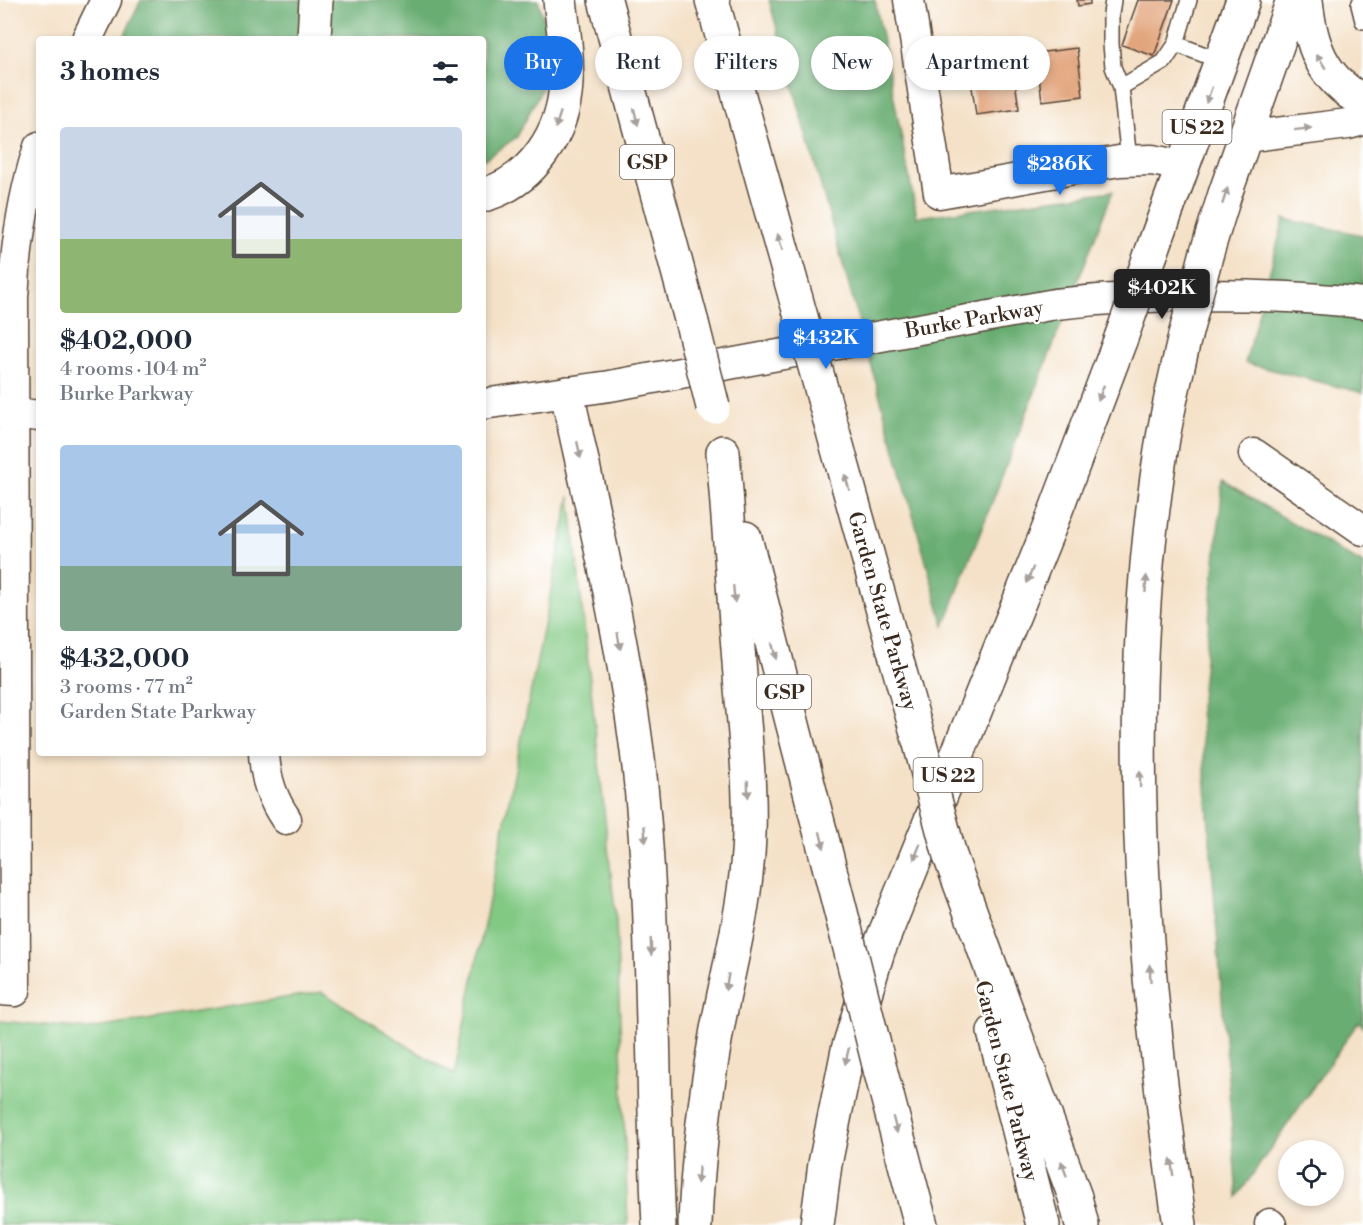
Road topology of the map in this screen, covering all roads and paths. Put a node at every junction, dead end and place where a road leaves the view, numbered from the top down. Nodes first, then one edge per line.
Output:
1 (106, 0) edge
2 (316, 0) edge
3 (560, 0) edge
4 (604, 0) edge
5 (712, 0) edge
6 (909, 0) edge
7 (1113, 0) edge
8 (1189, 0) edge
9 (1243, 0) edge
10 (1293, 0) edge
11 (1306, 0) edge
12 (1361, 0) edge
13 (1363, 21) edge
14 (88, 36) edge
15 (314, 36) edge
16 (1176, 44) junction
17 (1221, 61) junction
18 (1121, 87) junction
19 (1363, 101) edge
20 (1363, 120) edge
21 (1245, 136) junction
22 (36, 158) edge
23 (1129, 160) junction
24 (1183, 166) junction
25 (486, 194) edge
26 (1363, 303) edge
27 (567, 393) junction
28 (486, 404) edge
29 (17, 414) edge
30 (723, 452) junction
31 (1254, 454) dead end
32 (1363, 530) edge
33 (265, 756) edge
34 (286, 819) dead end
35 (950, 856) junction
36 (8, 990) edge
37 (659, 1225) edge
38 (695, 1225) edge
39 (817, 1225) edge
40 (921, 1225) edge
41 (1043, 1225) edge
42 (1083, 1225) edge
43 (1180, 1225) edge

1 - 14 street
2 - 15 highway
3 -> 25 highway
4 -> 30 highway, GSP, bridge
35 -> 5 highway, Garden State Parkway, bridge
6 - 23 street
7 - 18 lane
8 - 16 lane
9 - 17 highway, US 22
10 - 21 highway, US 22
19 -> 11 highway
12 - 13 lane
16 - 17 lane
16 - 18 lane
17 -> 24 highway, US 22
18 - 23 lane
21 -> 20 street
43 -> 21 highway, US 22, bridge
22 - 29 street
23 - 24 street
24 -> 39 highway, US 22, bridge
26 - 27 street, Burke Parkway
27 - 28 street, Burke Parkway
27 -> 37 highway
29 - 36 street
30 -> 38 highway
30 -> 40 highway, GSP, bridge
31 - 32 street
33 - 34 street
35 - 41 highway, Garden State Parkway
42 -> 35 highway

